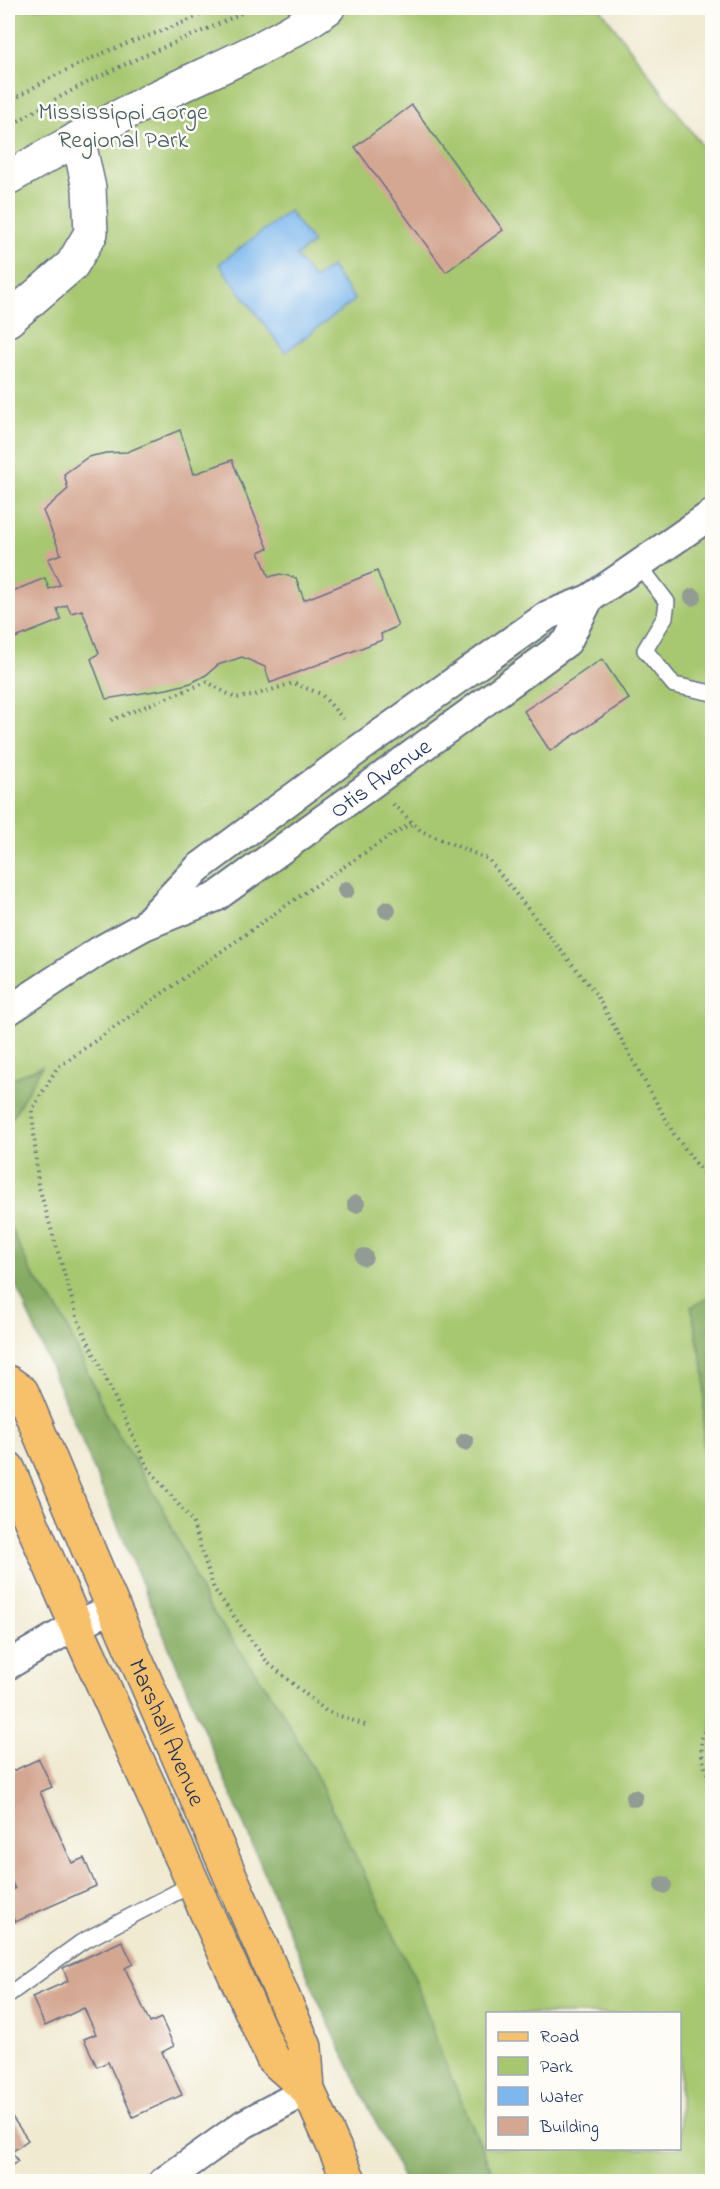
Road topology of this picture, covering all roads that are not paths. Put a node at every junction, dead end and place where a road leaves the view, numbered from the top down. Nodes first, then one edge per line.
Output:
1 (328, 8) edge
2 (78, 138) junction
3 (8, 178) edge
4 (8, 320) edge
5 (712, 514) edge
6 (639, 565) junction
7 (590, 599) junction
8 (712, 693) edge
9 (144, 926) junction
10 (8, 1011) edge
11 (8, 1382) edge
12 (8, 1468) edge
13 (114, 1608) junction
14 (76, 1625) junction
15 (8, 1665) edge
16 (194, 1883) junction
17 (8, 1995) edge
18 (308, 2090) junction
19 (163, 2181) edge
20 (350, 2181) edge

1 - 2 street
2 - 3 street
2 - 4 street
5 - 6 street, Otis Avenue
6 - 7 street, Otis Avenue
6 - 8 lane
7 - 9 street, Otis Avenue
7 - 9 street, Otis Avenue
9 - 10 street, Otis Avenue
11 - 13 main road, Marshall Avenue
12 - 14 main road, Marshall Avenue
13 - 14 street
13 - 18 main road, Marshall Avenue
14 - 15 street
14 - 16 main road, Marshall Avenue
16 - 17 lane
16 - 18 main road, Marshall Avenue
18 - 19 street
18 - 20 main road, Marshall Avenue

